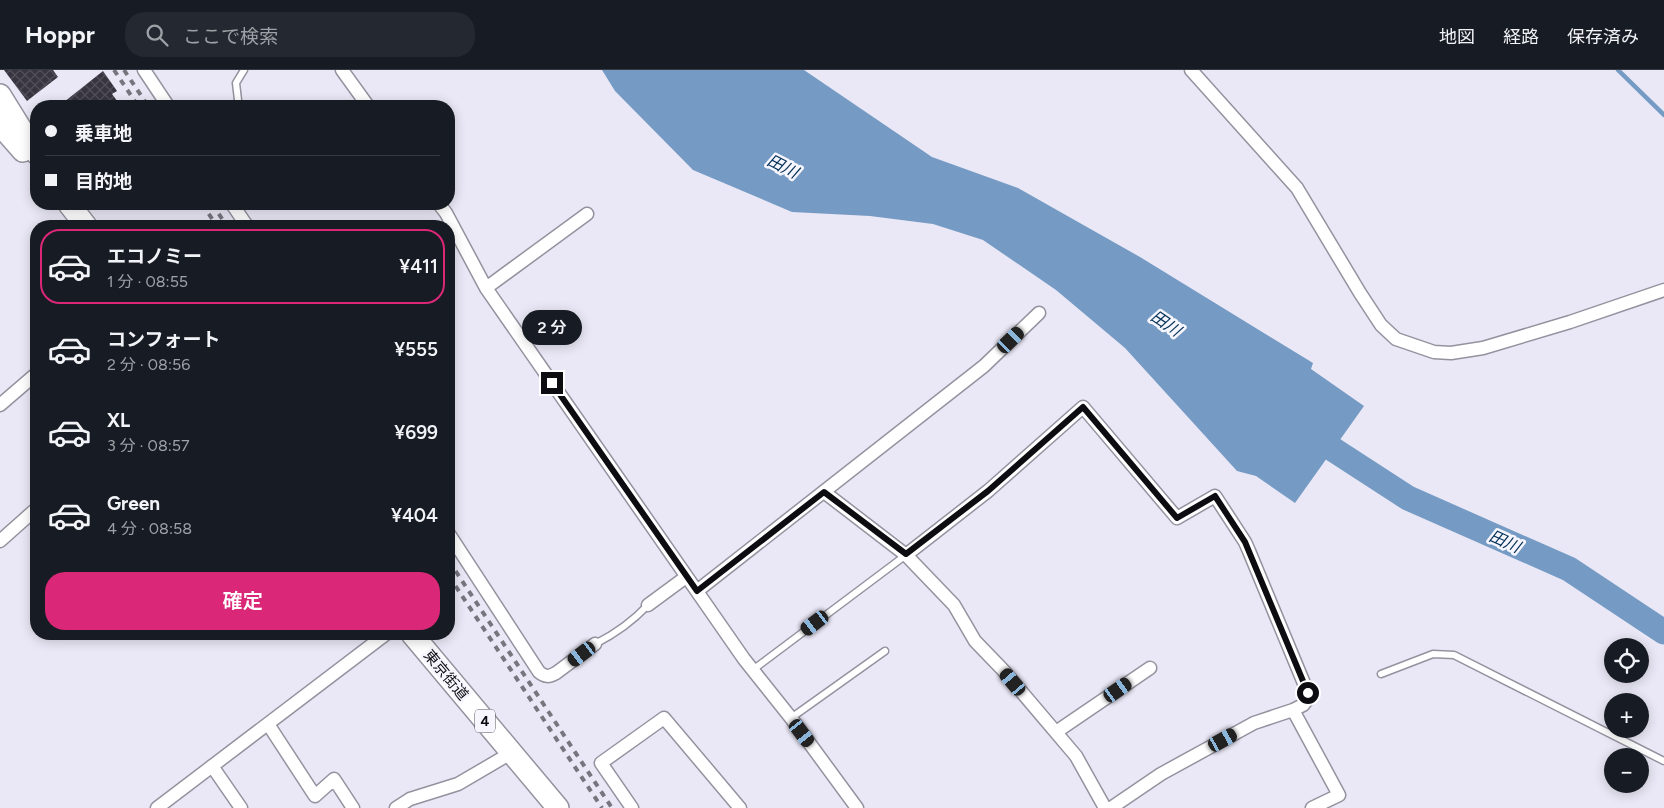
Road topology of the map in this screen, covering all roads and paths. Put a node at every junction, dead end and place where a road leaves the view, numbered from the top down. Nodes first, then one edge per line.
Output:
1 (144, 70) edge
2 (244, 70) edge
3 (342, 70) edge
4 (1191, 70) edge
5 (0, 95) edge
6 (164, 100) edge
7 (238, 100) edge
8 (364, 100) edge
9 (0, 125) edge
10 (30, 143) edge
11 (30, 159) edge
12 (74, 210) edge
13 (587, 214) dead end
14 (81, 220) edge
15 (455, 230) edge
16 (486, 288) junction
17 (1664, 290) edge
18 (1038, 313) dead end
19 (30, 379) edge
20 (0, 405) edge
21 (824, 492) junction
22 (30, 514) edge
23 (0, 541) edge
24 (455, 543) edge
25 (906, 554) junction
26 (686, 577) junction
27 (697, 591) junction
28 (648, 605) joint
29 (378, 640) edge
30 (417, 640) edge
31 (595, 644) joint
32 (886, 651) dead end
33 (1150, 668) dead end
34 (754, 669) junction
35 (1381, 674) dead end
36 (1293, 710) junction
37 (791, 718) junction
38 (268, 724) junction
39 (1056, 732) junction
40 (511, 753) junction
41 (1664, 761) edge
42 (212, 766) junction
43 (157, 808) edge
44 (241, 808) edge
45 (353, 808) edge
46 (396, 808) edge
47 (558, 808) edge
48 (632, 808) edge
49 (740, 808) edge
50 (857, 808) edge
51 (1104, 808) edge
52 (1112, 808) edge
53 (1312, 808) edge

1 - 6 street
2 - 7 lane
3 - 8 street
4 - 17 street
5 - 10 highway
9 - 11 highway
12 - 14 highway
13 - 16 street
15 - 16 street
16 - 26 street
18 - 21 street
19 - 20 street
21 - 25 street
21 - 27 street
22 - 23 street
24 - 31 street
25 - 34 lane
25 - 36 street
25 - 39 street
26 - 27 street
26 - 28 street
27 - 34 street
28 - 31 lane
29 - 38 street
30 - 40 highway, 東京街道 / 4
32 - 37 lane
33 - 39 street
34 - 37 street
35 - 41 lane
36 - 52 street
36 - 53 street
37 - 50 street
38 - 42 street
38 - 45 street
39 - 51 street
40 - 46 street
40 - 47 highway, 東京街道 / 4
42 - 43 street
42 - 44 street
48 - 49 street

